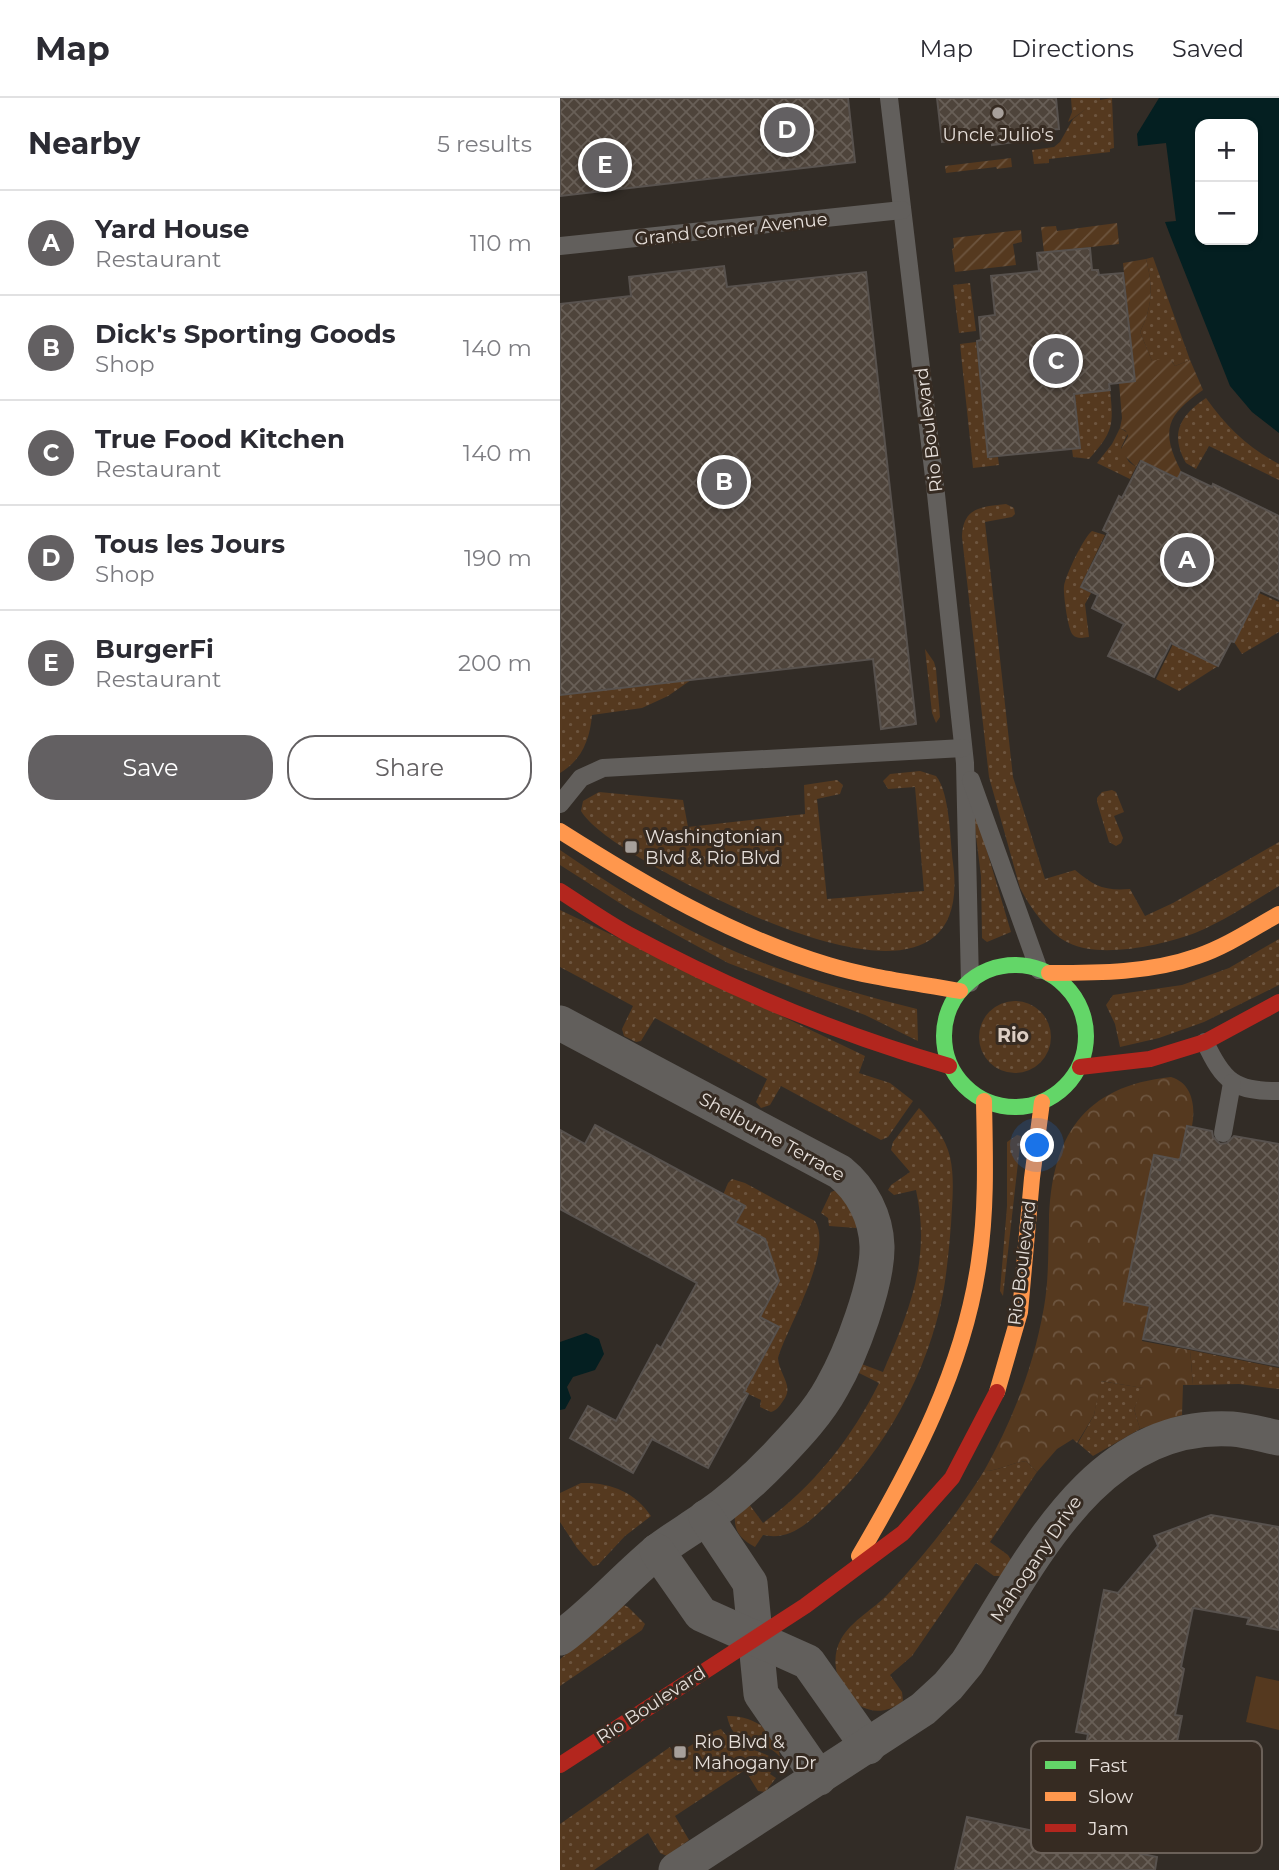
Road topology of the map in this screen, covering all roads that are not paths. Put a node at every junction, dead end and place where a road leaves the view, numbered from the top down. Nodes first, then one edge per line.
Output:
1 (889, 98) edge
2 (902, 210) junction
3 (560, 246) edge
4 (964, 756) junction
5 (560, 804) edge
6 (560, 831) edge
7 (560, 891) edge
8 (1279, 914) edge
9 (1044, 972) junction
10 (965, 987) junction
11 (1279, 1002) edge
12 (560, 1023) edge
13 (1205, 1042) junction
14 (949, 1066) junction
15 (1080, 1067) junction
16 (1232, 1083) junction
17 (1279, 1091) edge
18 (984, 1101) junction
19 (1042, 1102) junction
20 (1223, 1133) dead end
21 (1279, 1438) edge
22 (706, 1517) junction
23 (657, 1551) junction
24 (847, 1575) junction
25 (755, 1637) junction
26 (560, 1638) edge
27 (868, 1746) junction
28 (560, 1765) edge
29 (819, 1778) junction
30 (686, 1867) edge

1 - 2 lane, Rio Boulevard
2 - 3 lane, Grand Corner Avenue
2 - 4 lane, Rio Boulevard
4 - 5 lane
4 - 9 lane, Rio Boulevard
4 - 10 lane, Rio Boulevard
6 - 10 street
7 - 14 street
8 - 9 street
9 - 10 street
9 - 15 street
10 - 14 street
11 - 13 street
12 - 22 street, Shelburne Terrace
13 - 15 street
13 - 16 lane
14 - 18 street
15 - 19 street
16 - 17 lane
16 - 20 lane
18 - 19 street
18 - 24 street, Rio Boulevard
19 - 24 street, Rio Boulevard
21 - 27 street, Mahogany Drive
22 - 23 street, Shelburne Terrace
22 - 25 street
23 - 25 street
23 - 26 street, Shelburne Terrace
24 - 25 street, Rio Boulevard
25 - 27 street
25 - 28 street, Rio Boulevard
25 - 29 street
27 - 29 street, Mahogany Drive
29 - 30 street, Mahogany Drive

